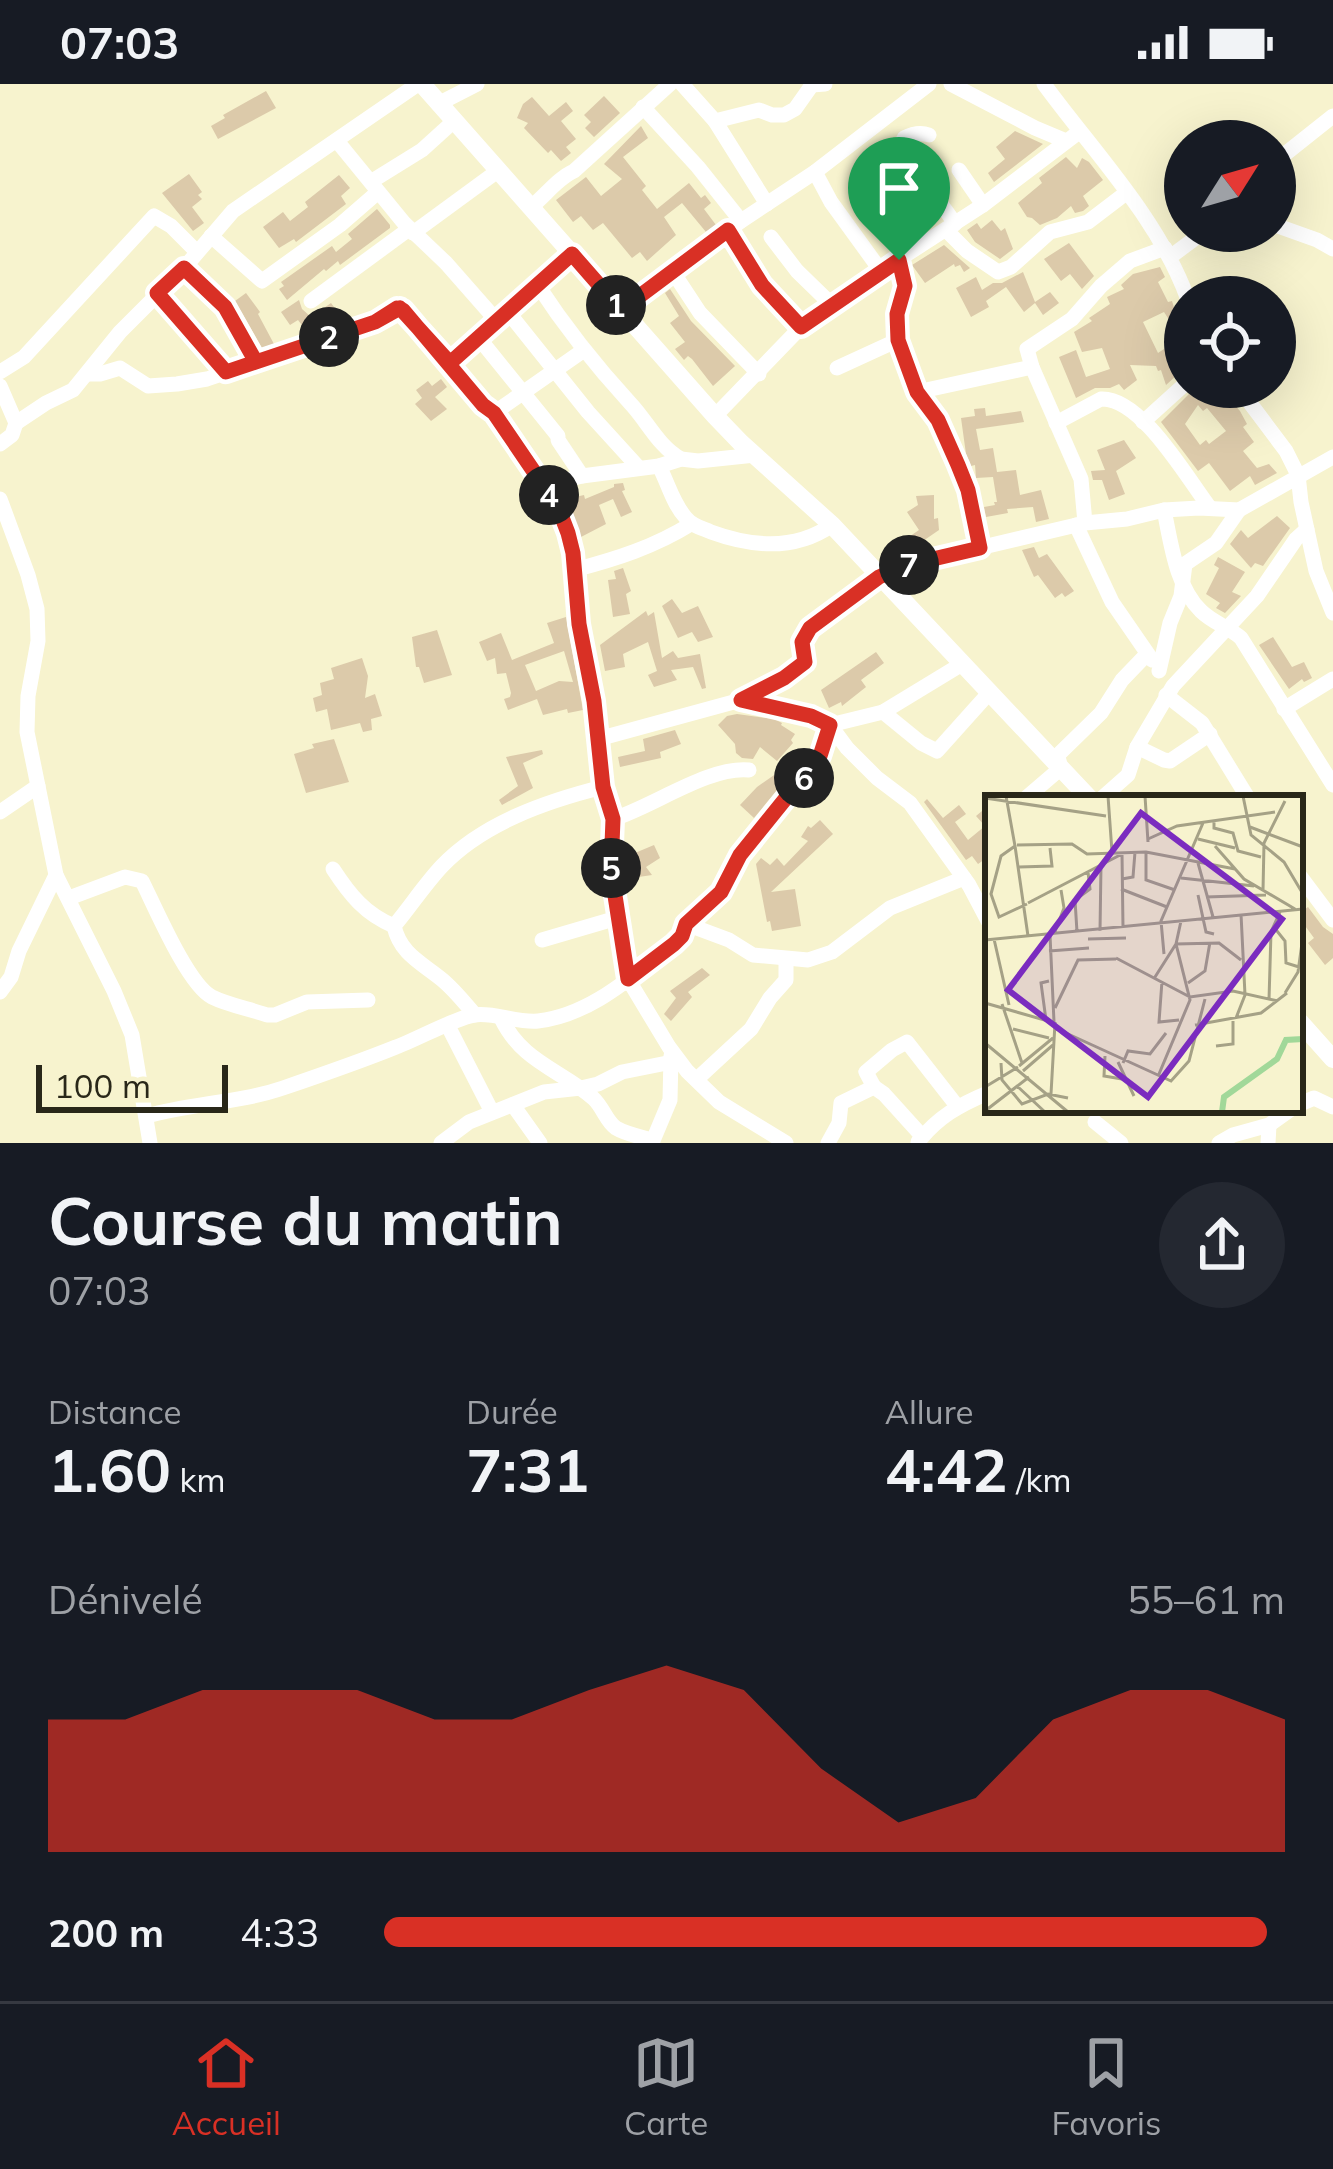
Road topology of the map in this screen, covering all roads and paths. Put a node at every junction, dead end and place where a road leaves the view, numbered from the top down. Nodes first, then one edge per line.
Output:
1 (420, 84) edge
2 (477, 84) edge
3 (670, 84) edge
4 (682, 84) edge
5 (825, 84) edge
6 (928, 84) edge
7 (951, 84) edge
8 (1044, 84) edge
9 (438, 104) junction
10 (643, 107) junction
11 (1333, 116) edge
12 (454, 121) junction
13 (715, 121) junction
14 (929, 135) dead end
15 (1072, 136) junction
16 (338, 140) junction
17 (1296, 145) edge
18 (499, 170) junction
19 (959, 170) dead end
20 (815, 172) junction
21 (375, 186) junction
22 (1126, 193) junction
23 (767, 204) junction
24 (983, 205) junction
25 (531, 207) junction
26 (734, 225) junction
27 (950, 227) junction
28 (411, 231) junction
29 (1296, 232) edge
30 (211, 236) junction
31 (771, 237) dead end
32 (1333, 249) edge
33 (197, 252) junction
34 (1168, 253) junction
35 (572, 254) junction
36 (899, 260) junction
37 (184, 268) junction
38 (881, 271) junction
39 (673, 272) junction
40 (1178, 276) edge
41 (537, 284) junction
42 (157, 293) junction
43 (311, 301) dead end
44 (832, 305) junction
45 (621, 310) junction
46 (502, 317) junction
47 (801, 327) junction
48 (478, 338) junction
49 (898, 340) junction
50 (584, 350) junction
51 (256, 362) junction
52 (450, 363) junction
53 (1033, 367) junction
54 (837, 368) dead end
55 (556, 370) junction
56 (0, 372) edge
57 (226, 372) junction
58 (88, 374) junction
59 (759, 374) junction
60 (0, 386) edge
61 (524, 392) junction
62 (917, 392) junction
63 (1164, 403) edge
64 (1254, 408) edge
65 (494, 413) junction
66 (716, 416) junction
67 (1056, 422) junction
68 (1143, 422) junction
69 (16, 423) junction
70 (0, 444) edge
71 (754, 454) junction
72 (1333, 457) edge
73 (681, 459) junction
74 (659, 466) junction
75 (640, 468) junction
76 (1298, 475) junction
77 (582, 476) junction
78 (550, 490) junction
79 (0, 499) edge
80 (1210, 508) junction
81 (1239, 510) junction
82 (1164, 511) junction
83 (691, 524) junction
84 (1080, 524) junction
85 (832, 525) junction
86 (1306, 530) junction
87 (980, 548) junction
88 (574, 570) junction
89 (879, 577) junction
90 (1184, 584) junction
91 (1333, 613) edge
92 (1227, 627) junction
93 (1148, 654) junction
94 (962, 664) junction
95 (1160, 670) junction
96 (1333, 679) edge
97 (1169, 690) junction
98 (989, 693) junction
99 (741, 700) junction
100 (1284, 709) junction
101 (884, 712) junction
102 (830, 725) junction
103 (1210, 734) junction
104 (598, 739) junction
105 (1137, 746) junction
106 (1061, 768) junction
107 (749, 770) dead end
108 (1333, 785) edge
109 (38, 786) junction
110 (603, 787) junction
111 (1030, 795) edge
112 (1086, 795) edge
113 (1105, 795) edge
114 (1246, 795) edge
115 (0, 812) edge
116 (613, 819) junction
117 (332, 869) dead end
118 (56, 875) junction
119 (985, 879) edge
120 (1303, 880) edge
121 (966, 882) junction
122 (69, 898) junction
123 (985, 916) edge
124 (617, 918) junction
125 (1333, 920) edge
126 (686, 924) junction
127 (394, 926) junction
128 (542, 940) dead end
129 (786, 960) junction
130 (628, 979) junction
131 (0, 992) edge
132 (368, 1000) dead end
133 (476, 1015) junction
134 (501, 1018) junction
135 (1303, 1025) edge
136 (448, 1026) junction
137 (670, 1054) junction
138 (1333, 1059) edge
139 (697, 1079) junction
140 (581, 1088) junction
141 (874, 1088) junction
142 (985, 1094) edge
143 (1303, 1103) edge
144 (513, 1105) junction
145 (957, 1106) junction
146 (1333, 1108) edge
147 (491, 1112) junction
148 (147, 1116) junction
149 (1096, 1122) dead end
150 (1268, 1134) edge
151 (919, 1140) edge
152 (652, 1142) edge
153 (149, 1143) edge
154 (441, 1143) edge
155 (540, 1143) edge
156 (786, 1143) edge
157 (828, 1143) edge
158 (1121, 1143) edge
159 (1219, 1143) edge

1 - 9 street
1 - 16 street
2 - 9 street
3 - 10 street
4 - 13 street
5 - 13 street
6 - 20 street
7 - 15 street
8 - 15 street
9 - 12 street
10 - 25 street
10 - 26 street
11 - 17 street
12 - 18 street
12 - 21 street
13 - 23 street
14 - 27 street
15 - 22 street
15 - 24 street
16 - 21 street
16 - 30 street
18 - 25 street
18 - 28 street
19 - 24 street
20 - 23 street
20 - 38 street
21 - 28 street
21 - 30 street
22 - 27 street
22 - 34 street
23 - 26 street
24 - 27 street
25 - 35 street
26 - 39 street
26 - 47 street
27 - 36 street
28 - 43 street
28 - 46 street
29 - 32 street
30 - 33 street
31 - 44 street
33 - 37 street
33 - 56 street
34 - 40 street
34 - 53 street
35 - 41 street
35 - 45 street
36 - 38 street
36 - 49 street
37 - 42 street
37 - 51 street
38 - 44 street
39 - 45 street
39 - 59 street
41 - 46 street
41 - 50 street
42 - 57 street
42 - 58 street
44 - 47 street
45 - 66 street
46 - 48 street
46 - 55 street
47 - 59 street
48 - 52 street
48 - 61 street
49 - 54 street
49 - 62 street
50 - 55 street
50 - 73 street
51 - 52 street
51 - 57 street
52 - 65 street
53 - 62 street
53 - 67 street
55 - 61 street
55 - 75 street
57 - 58 street
58 - 69 street
59 - 66 street
60 - 69 street
61 - 65 street
61 - 77 street
62 - 87 street
63 - 68 street
64 - 76 street
65 - 78 street
66 - 71 street
67 - 68 street
67 - 84 street
68 - 80 street
69 - 70 street
71 - 73 street
71 - 85 street
72 - 76 street
73 - 74 street
74 - 75 street
74 - 83 street
75 - 77 street
76 - 81 street
76 - 86 street
77 - 78 street
78 - 88 street
79 - 109 street
80 - 81 street
80 - 82 street
81 - 90 street
82 - 84 street
82 - 90 street
83 - 85 street
83 - 88 street
84 - 87 street
84 - 93 street
85 - 89 street
86 - 91 street
86 - 92 street
87 - 89 street
88 - 104 street
89 - 94 street
89 - 99 street
90 - 92 street
90 - 95 street
92 - 97 street
92 - 100 street
93 - 95 street
93 - 106 street
94 - 98 street
94 - 101 street
95 - 97 street
96 - 100 street
97 - 103 street
97 - 105 street
98 - 101 street
98 - 106 street
99 - 102 street
99 - 104 street
100 - 108 street
101 - 102 street
102 - 121 street
102 - 126 street
103 - 105 street
103 - 114 street
104 - 110 street
105 - 113 street
106 - 111 street
106 - 112 street
107 - 116 street
109 - 115 street
109 - 118 street
110 - 116 street
110 - 127 street
116 - 124 street
117 - 127 street
118 - 122 street
118 - 131 street
119 - 121 street
120 - 125 street
121 - 123 street
121 - 129 street
122 - 132 street
122 - 148 street
124 - 128 street
124 - 130 street
126 - 129 street
126 - 130 street
127 - 133 street
129 - 139 street
130 - 134 street
130 - 137 street
133 - 134 street
133 - 136 street
134 - 140 street
135 - 138 street
136 - 147 street
136 - 148 street
137 - 139 street
137 - 140 street
137 - 152 street
139 - 156 street
140 - 144 street
140 - 152 street
141 - 145 street
141 - 151 street
141 - 157 street
142 - 145 street
143 - 146 street
144 - 147 street
144 - 155 street
145 - 151 street
147 - 154 street
148 - 153 street
149 - 158 street
150 - 159 street

